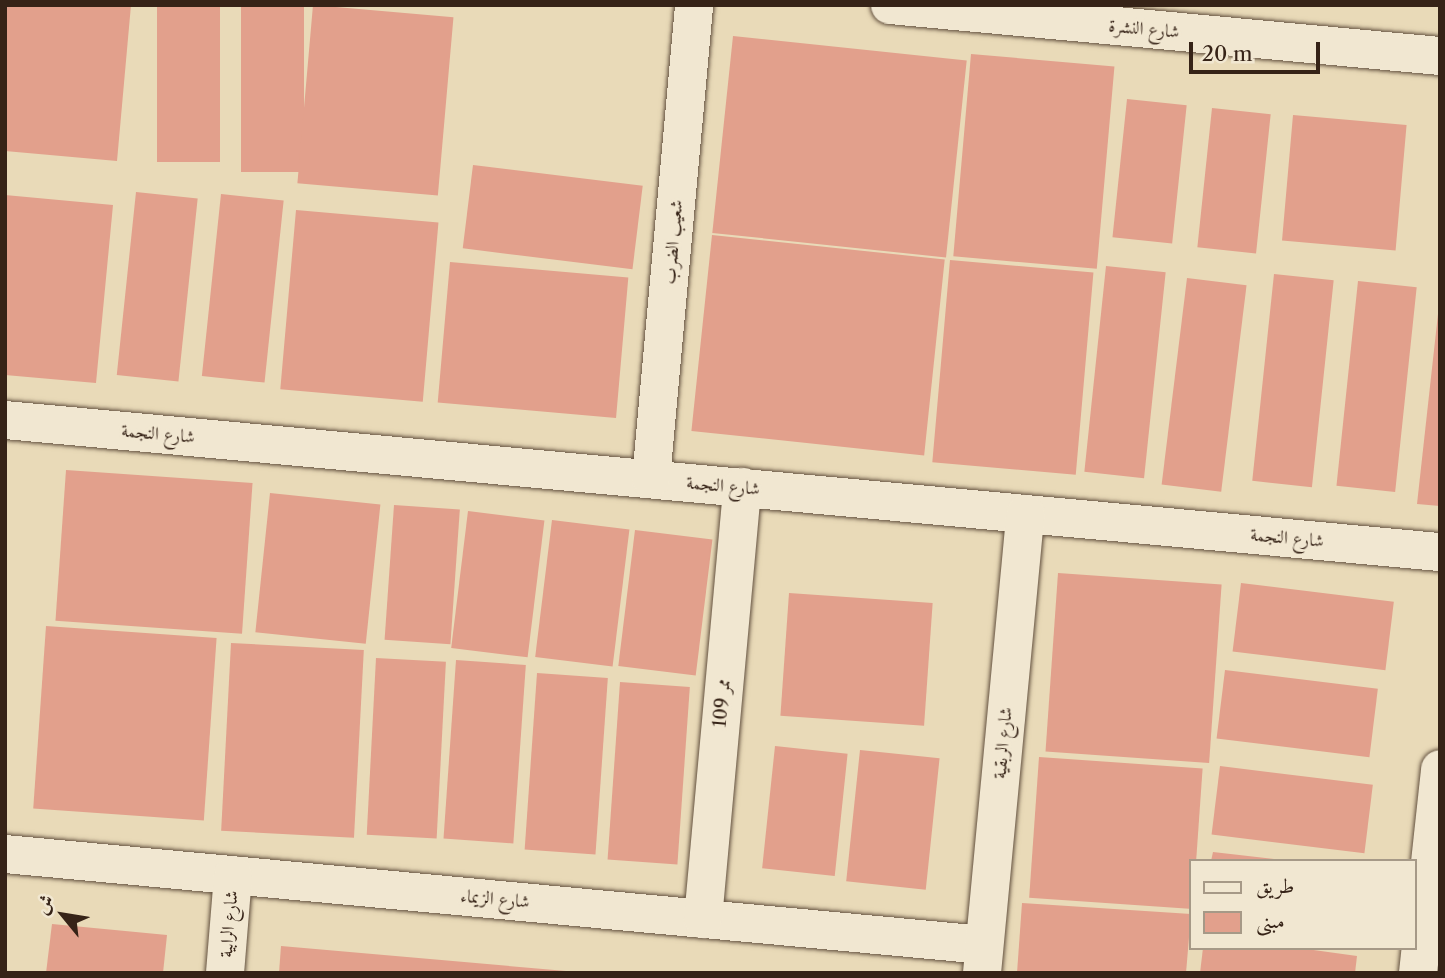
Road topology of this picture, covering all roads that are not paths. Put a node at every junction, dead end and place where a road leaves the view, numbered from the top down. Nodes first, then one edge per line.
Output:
1 (694, 5) edge
2 (890, 5) edge
3 (1440, 57) edge
4 (5, 420) edge
5 (651, 479) junction
6 (742, 487) junction
7 (1025, 514) junction
8 (1440, 552) edge
9 (1440, 769) edge
10 (5, 854) edge
11 (233, 875) junction
12 (703, 919) junction
13 (983, 959) edge
14 (225, 973) edge
15 (1418, 973) edge

1 - 5 street, شعيب الضرب
2 - 3 street, شارع النشرة
4 - 5 street, شارع النجمة
5 - 6 street, شارع النجمة
6 - 7 street, شارع النجمة
6 - 12 street, ممر 109
7 - 8 street, شارع النجمة
7 - 13 street, شارع الربقية
9 - 15 street
10 - 11 street, شارع الزيماء
11 - 12 street, شارع الزيماء
11 - 14 street, شارع الرابية
12 - 13 street, شارع الزيماء

